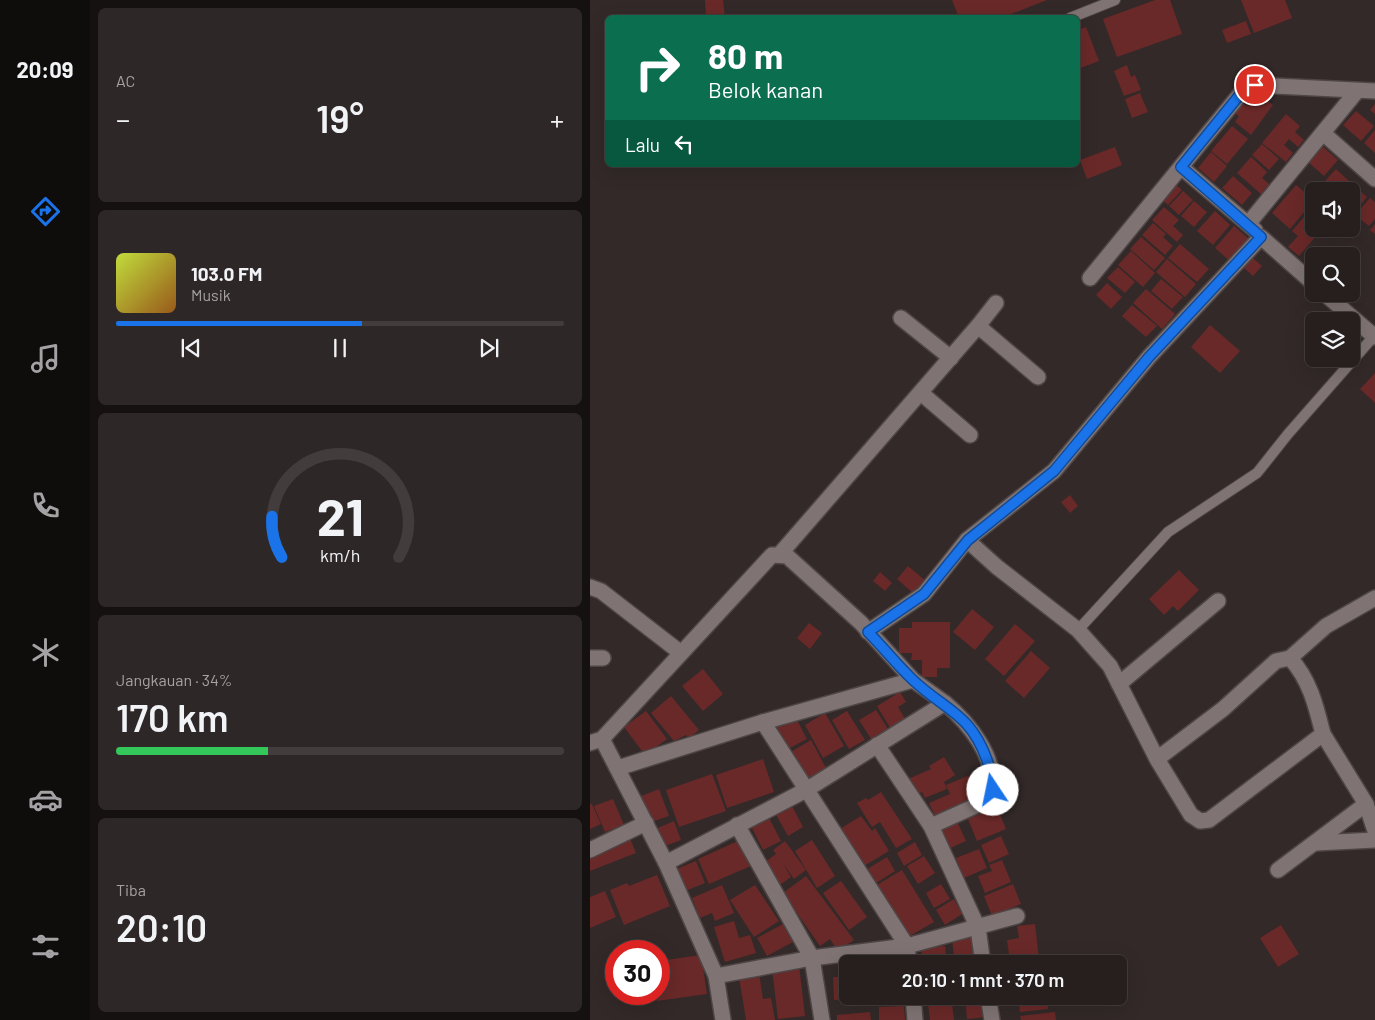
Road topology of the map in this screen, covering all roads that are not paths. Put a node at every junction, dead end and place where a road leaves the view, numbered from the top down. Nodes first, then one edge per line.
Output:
1 (1115, 0) edge
2 (1078, 15) edge
3 (1375, 90) edge
4 (1357, 91) junction
5 (1323, 133) junction
6 (1181, 167) junction
7 (1375, 179) edge
8 (1248, 224) junction
9 (1261, 237) junction
10 (1305, 276) edge
11 (1090, 278) dead end
12 (1335, 302) edge
13 (996, 303) dead end
14 (901, 318) dead end
15 (978, 326) junction
16 (1375, 336) edge
17 (950, 358) junction
18 (1038, 377) dead end
19 (921, 393) junction
20 (970, 435) dead end
21 (968, 540) junction
22 (780, 554) junction
23 (590, 586) edge
24 (1375, 598) edge
25 (1218, 601) dead end
26 (1078, 630) junction
27 (868, 632) junction
28 (681, 653) junction
29 (1290, 658) junction
30 (913, 680) junction
31 (1119, 684) junction
32 (945, 704) junction
33 (763, 722) junction
34 (1324, 734) junction
35 (596, 741) edge
36 (876, 746) junction
37 (1157, 759) junction
38 (618, 768) junction
39 (806, 790) junction
40 (1366, 804) junction
41 (646, 823) junction
42 (737, 825) junction
43 (931, 826) junction
44 (1375, 831) edge
45 (1375, 840) edge
46 (1316, 843) junction
47 (590, 850) edge
48 (666, 863) junction
49 (1278, 870) dead end
50 (1016, 916) dead end
51 (978, 928) junction
52 (907, 946) junction
53 (908, 955) edge
54 (982, 955) edge
55 (812, 958) junction
56 (716, 976) junction
57 (913, 1005) edge
58 (990, 1005) edge
59 (723, 1020) edge
60 (822, 1020) edge
61 (915, 1020) edge
62 (992, 1020) edge

1 - 2 lane
3 - 4 street
4 - 5 street
4 - 6 street
5 - 7 street
5 - 8 street
6 - 8 street
6 - 11 street
8 - 9 street
9 - 10 street
9 - 21 street
12 - 16 street
13 - 15 street
14 - 17 street
15 - 17 street
15 - 18 street
16 - 26 lane
17 - 19 street
19 - 20 street
19 - 22 street
21 - 26 street
21 - 27 street
22 - 27 street
22 - 28 street
23 - 28 street
24 - 29 street
25 - 31 street
26 - 31 street
27 - 30 street
28 - 35 street
29 - 34 street
29 - 37 street
30 - 32 street
30 - 33 street
31 - 37 street
32 - 36 street
32 - 43 street
33 - 38 street
33 - 39 street
34 - 37 street
34 - 40 street
35 - 38 street
36 - 39 street
36 - 43 street
38 - 41 street
39 - 42 street
39 - 52 street
40 - 44 street
40 - 46 street
41 - 47 street
41 - 48 street
42 - 48 street
42 - 55 street
43 - 51 street
45 - 46 street
46 - 49 street
48 - 56 street
50 - 51 street
51 - 52 street
51 - 54 street
52 - 53 street
52 - 55 street
55 - 56 street
55 - 60 street
56 - 59 street
57 - 61 street
58 - 62 street

